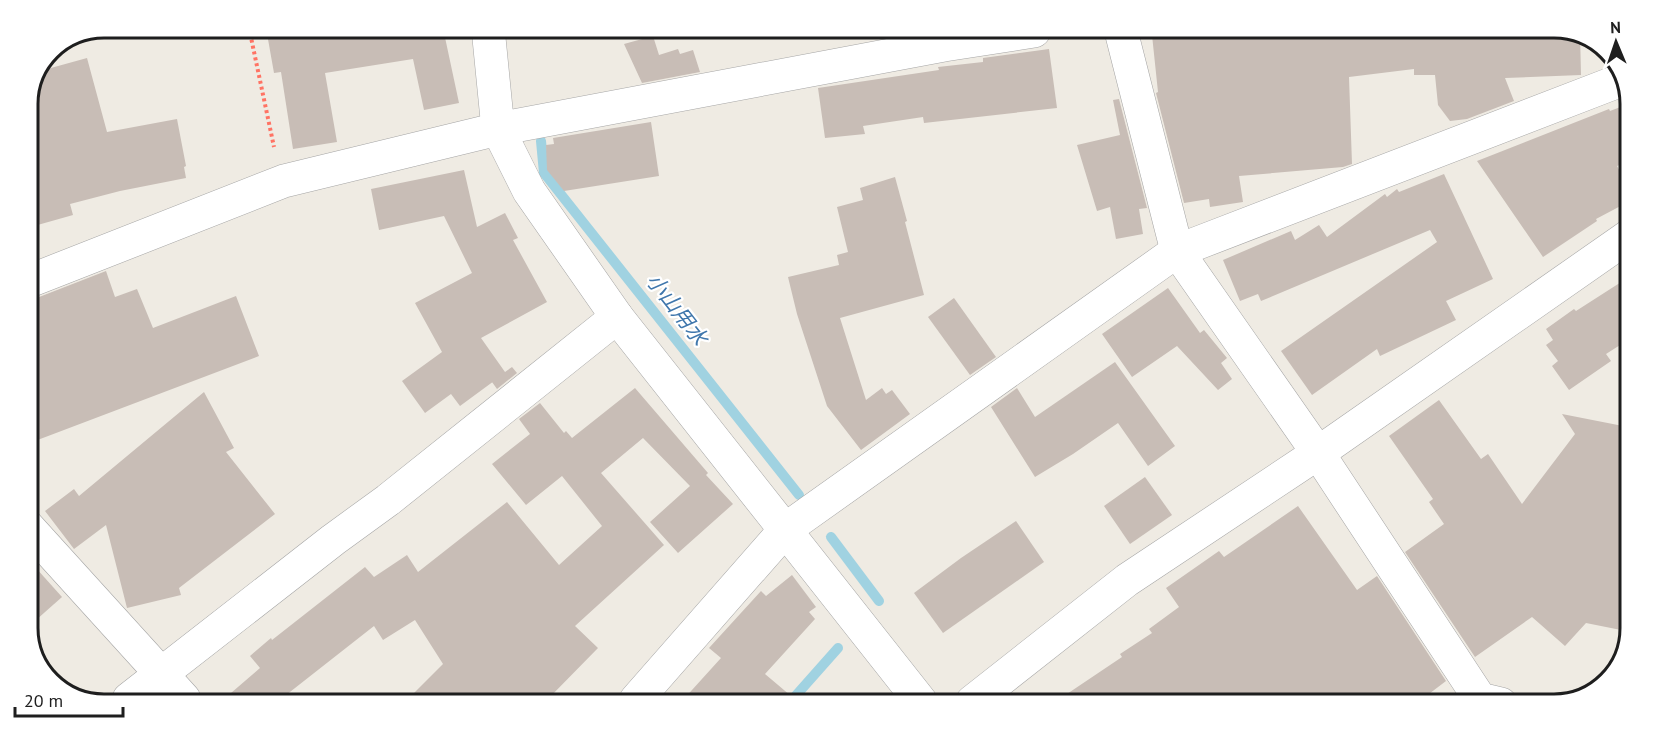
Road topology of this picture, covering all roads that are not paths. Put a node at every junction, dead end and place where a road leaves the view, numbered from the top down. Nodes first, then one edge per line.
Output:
1 (489, 38) edge
2 (937, 38) edge
3 (1122, 38) edge
4 (1617, 82) edge
5 (498, 129) junction
6 (1620, 242) edge
7 (1177, 251) junction
8 (38, 278) edge
9 (617, 317) junction
10 (1318, 453) junction
11 (786, 530) junction
12 (38, 538) edge
13 (161, 673) junction
14 (135, 694) edge
15 (180, 694) edge
16 (641, 694) edge
17 (915, 694) edge
18 (982, 694) edge
19 (1480, 694) edge

1 - 5 street
2 - 5 street
3 - 7 street
4 - 7 street
5 - 8 street
5 - 9 street
6 - 10 street
7 - 10 street
7 - 11 street
9 - 11 street
9 - 13 street
10 - 18 street
10 - 19 street
11 - 16 street
11 - 17 street
12 - 13 street
13 - 14 street
13 - 15 street

